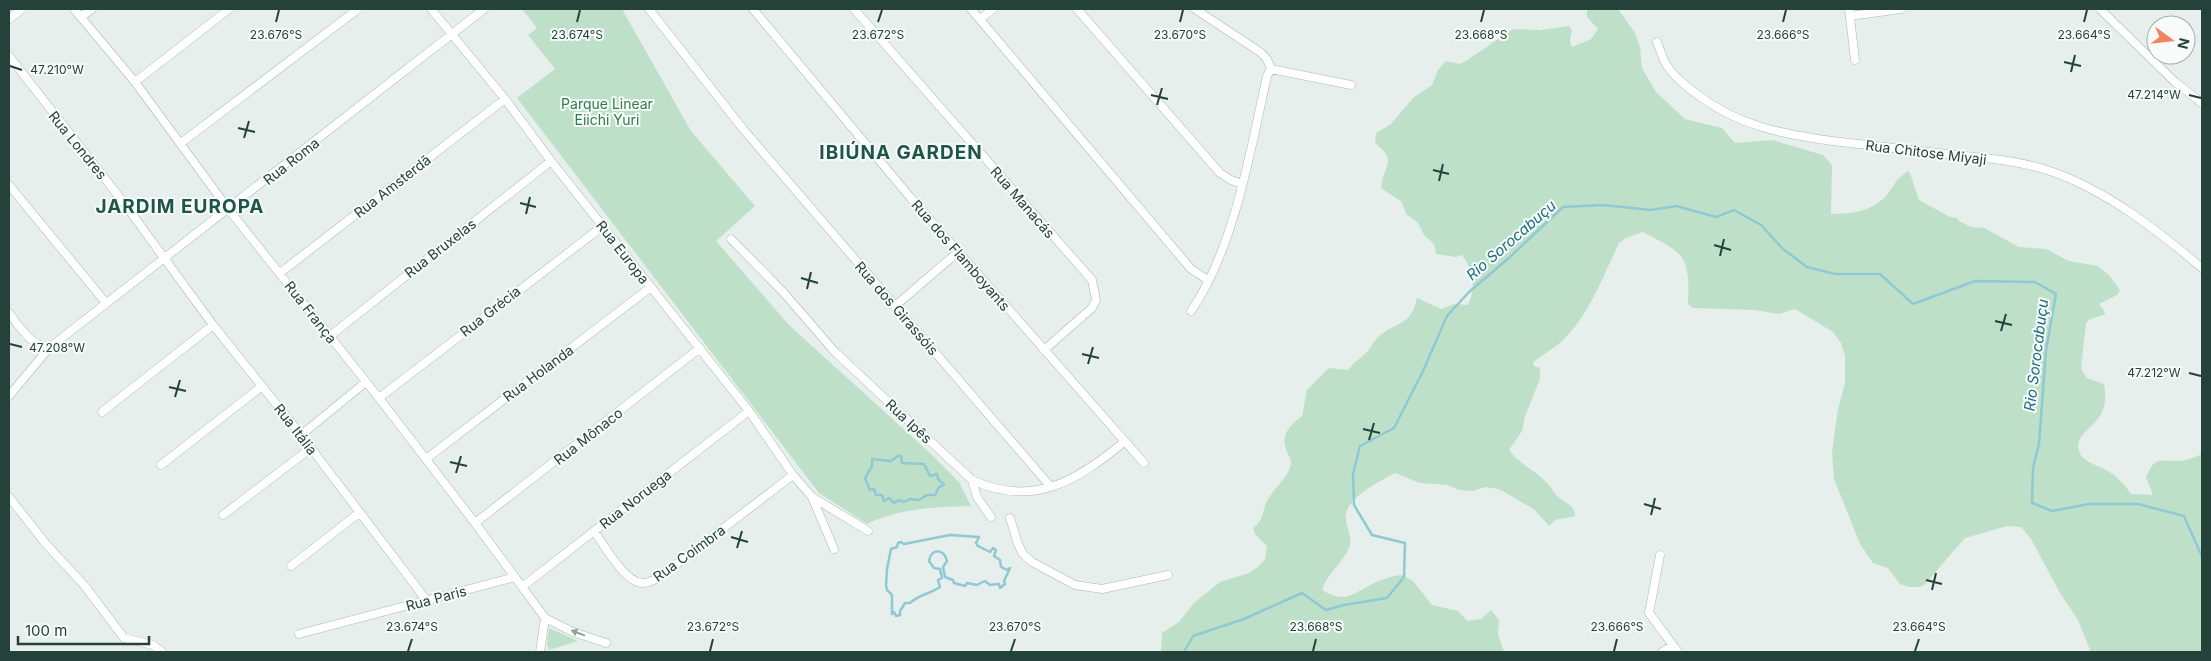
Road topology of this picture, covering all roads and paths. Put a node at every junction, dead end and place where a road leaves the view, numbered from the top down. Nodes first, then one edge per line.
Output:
1 (22, 9) edge
2 (74, 9) edge
3 (92, 9) edge
4 (230, 9) edge
5 (358, 9) edge
6 (431, 9) edge
7 (484, 9) edge
8 (649, 9) edge
9 (752, 9) edge
10 (854, 9) edge
11 (971, 9) edge
12 (993, 9) edge
13 (1077, 9) edge
14 (1194, 9) edge
15 (1901, 9) edge
16 (2100, 9) edge
17 (1850, 12) edge
18 (80, 17) junction
19 (9, 19) edge
20 (980, 19) junction
21 (452, 35) junction
22 (1658, 42) dead end
23 (9, 56) edge
24 (1855, 60) dead end
25 (1271, 69) junction
26 (135, 82) junction
27 (1351, 85) dead end
28 (504, 98) junction
29 (2202, 103) edge
30 (181, 143) junction
31 (551, 161) junction
32 (1242, 184) junction
33 (9, 185) edge
34 (229, 210) junction
35 (603, 226) junction
36 (731, 239) dead end
37 (958, 252) junction
38 (165, 258) junction
39 (2202, 268) edge
40 (280, 273) junction
41 (1208, 280) junction
42 (651, 287) junction
43 (106, 303) junction
44 (895, 306) junction
45 (1191, 311) dead end
46 (9, 314) edge
47 (213, 325) junction
48 (330, 336) junction
49 (49, 348) junction
50 (700, 348) junction
51 (1044, 350) junction
52 (366, 382) junction
53 (261, 387) junction
54 (9, 396) edge
55 (378, 398) junction
56 (749, 411) junction
57 (102, 412) dead end
58 (301, 435) junction
59 (1124, 442) junction
60 (311, 448) junction
61 (426, 459) junction
62 (1144, 462) dead end
63 (160, 465) dead end
64 (793, 475) junction
65 (972, 480) junction
66 (1050, 486) junction
67 (9, 497) edge
68 (812, 497) junction
69 (359, 513) junction
70 (223, 515) dead end
71 (991, 517) dead end
72 (1010, 518) dead end
73 (476, 523) junction
74 (594, 531) junction
75 (868, 531) dead end
76 (834, 550) dead end
77 (1660, 555) dead end
78 (291, 566) dead end
79 (1168, 575) dead end
80 (515, 577) junction
81 (522, 587) junction
82 (427, 601) junction
83 (545, 618) junction
84 (299, 634) dead end
85 (606, 643) dead end
86 (1673, 645) junction
87 (162, 652) edge
88 (540, 652) edge
89 (1662, 652) edge
90 (1678, 652) edge

1 - 19 street
2 - 18 street, Rua França
3 - 18 street
4 - 26 street
5 - 30 street
6 - 21 street, Rua Europa
7 - 21 street, Rua Roma
8 - 44 street, Rua dos Girassóis
9 - 37 street, Rua dos Flamboyants
10 - 51 street, Rua Manacás
11 - 20 street
12 - 20 street
13 - 32 street
14 - 25 street
15 - 17 street
16 - 29 street
17 - 24 street
18 - 26 street, Rua França
20 - 41 street
21 - 28 street, Rua Europa
21 - 34 street, Rua Roma
22 - 39 street, Rua Chitose Miyaji
23 - 38 street, Rua Londres
25 - 27 street
25 - 32 street
26 - 30 street, Rua França
28 - 31 street, Rua Europa
28 - 40 street, Rua Amsterdã
30 - 34 street, Rua França
31 - 35 street, Rua Europa
31 - 48 street, Rua Bruxelas
32 - 41 street
33 - 43 street
34 - 38 street, Rua Roma
34 - 40 street, Rua França
35 - 42 street, Rua Europa
35 - 55 street, Rua Grécia
36 - 65 street, Rua Ipês
37 - 44 street
37 - 51 street, Rua dos Flamboyants
38 - 43 street, Rua Roma
38 - 47 street, Rua Itália
40 - 48 street, Rua França
41 - 45 street
42 - 50 street, Rua Europa
42 - 61 street, Rua Holanda
43 - 49 street, Rua Roma
44 - 66 street, Rua dos Girassóis
46 - 49 street
47 - 53 street, Rua Itália
47 - 57 street
48 - 52 street, Rua França
49 - 54 street, Rua Roma
50 - 56 street, Rua Europa
50 - 73 street, Rua Mônaco
51 - 59 street, Rua dos Flamboyants
52 - 55 street, Rua França
52 - 58 street
53 - 58 street, Rua Itália
53 - 63 street
55 - 61 street, Rua França
56 - 64 street, Rua Europa
56 - 74 street, Rua Noruega
58 - 60 street, Rua Itália
59 - 62 street, Rua dos Flamboyants
59 - 66 street, Rua Ipês
60 - 69 street, Rua Itália
60 - 70 street
61 - 73 street, Rua França
64 - 68 street, Rua Europa
64 - 74 street, Rua Coimbra
65 - 66 street, Rua Ipês
65 - 71 street
67 - 87 street
68 - 75 street, Rua Europa
68 - 76 street, Rua Europa
69 - 78 street
69 - 82 street, Rua Itália
72 - 79 street
73 - 80 street, Rua França
74 - 81 street, Rua Noruega
77 - 86 street
80 - 81 street, Rua França
80 - 82 street, Rua Paris
81 - 83 street, Rua França
82 - 84 street, Rua Paris
85 -> 83 street, Rua França
83 - 88 street
86 - 89 street
86 - 90 street

